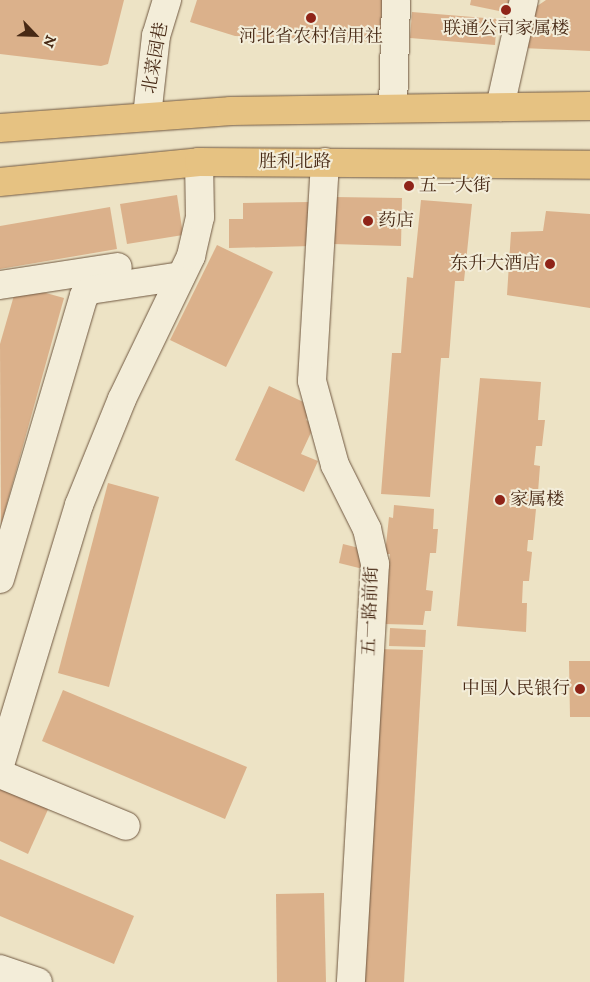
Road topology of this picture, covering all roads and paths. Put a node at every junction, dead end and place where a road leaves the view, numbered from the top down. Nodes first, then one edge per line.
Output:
1 (168, 0) edge
2 (396, 0) edge
3 (524, 0) edge
4 (590, 106) edge
5 (500, 107) junction
6 (393, 108) junction
7 (146, 116) junction
8 (0, 128) edge
9 (199, 162) junction
10 (325, 162) junction
11 (590, 165) edge
12 (0, 182) edge
13 (186, 266) junction
14 (0, 285) edge
15 (0, 579) edge
16 (0, 765) edge
17 (0, 774) edge
18 (126, 826) dead end
19 (0, 968) edge
20 (38, 982) edge
21 (351, 982) edge

1 - 7 street, 北菜园巷
2 - 6 street
3 - 5 street
4 - 5 highway
5 - 6 highway
6 - 7 highway
7 - 8 highway
9 - 10 highway, 胜利北路
9 - 12 highway, 胜利北路
9 - 13 street
10 - 11 highway, 胜利北路
10 - 21 street, 五一路前街
13 - 14 street
13 - 15 street
13 - 16 street
17 - 18 street
19 - 20 street

